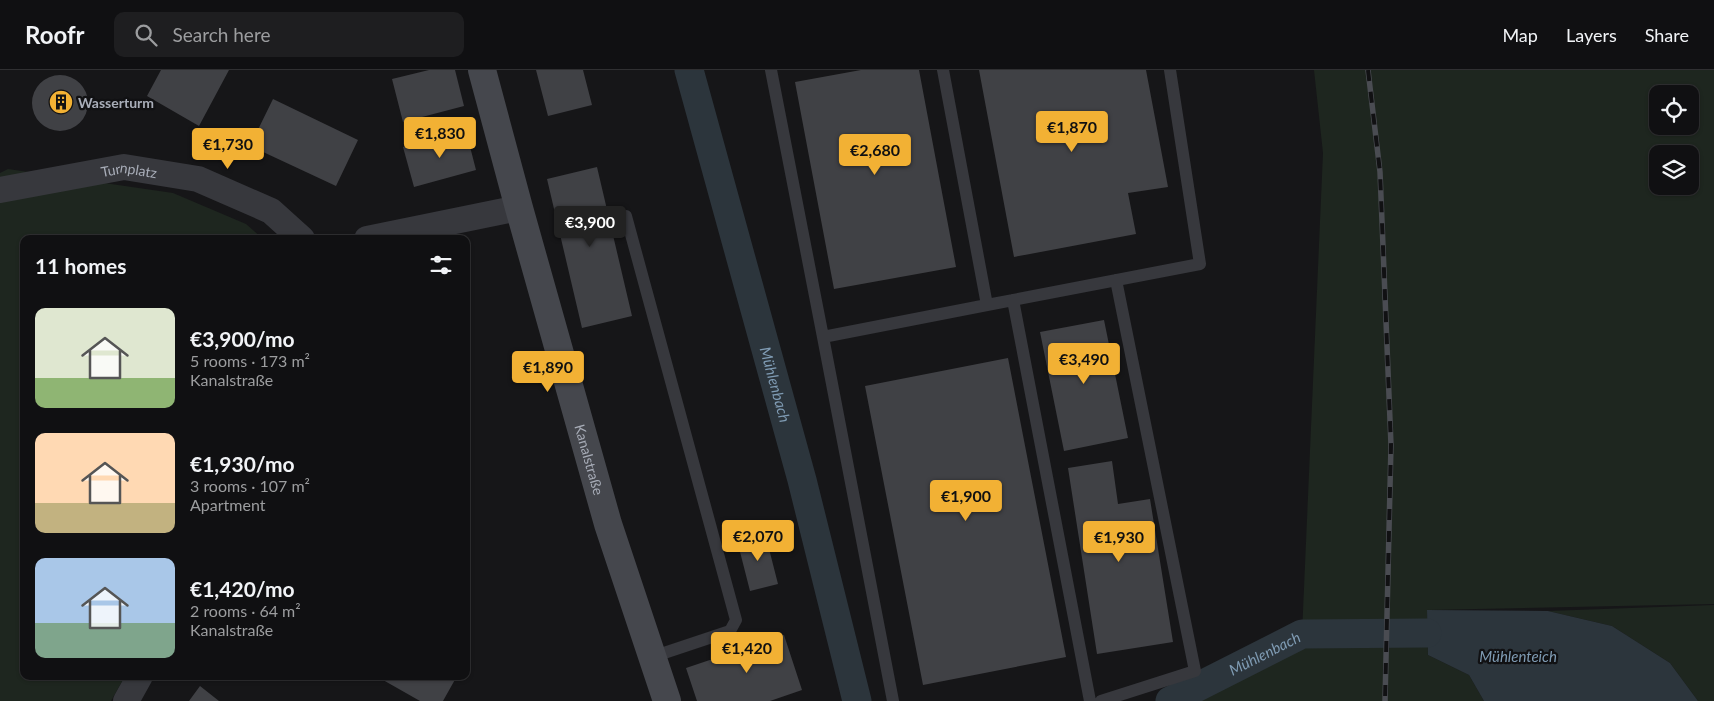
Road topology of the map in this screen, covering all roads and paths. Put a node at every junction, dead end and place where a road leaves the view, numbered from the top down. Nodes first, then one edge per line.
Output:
1 (482, 70) edge
2 (771, 70) edge
3 (944, 70) edge
4 (1170, 70) edge
5 (0, 190) edge
6 (519, 208) junction
7 (626, 216) dead end
8 (297, 235) edge
9 (387, 235) edge
10 (1116, 280) junction
11 (1013, 300) junction
12 (987, 305) junction
13 (823, 337) junction
14 (652, 657) junction
15 (138, 680) edge
16 (126, 701) edge
17 (667, 701) edge
18 (893, 701) edge
19 (1090, 701) edge
20 (1101, 701) edge

1 - 6 street, Kanalstraße
2 - 13 lane
3 - 12 lane
4 - 10 lane
5 - 8 street, Turnplatz
6 - 9 street
6 - 14 street, Kanalstraße
7 - 14 lane
10 - 11 lane
10 - 20 lane
11 - 12 lane
11 - 19 lane
12 - 13 lane
13 - 18 lane
14 - 17 street, Kanalstraße
15 - 16 street

